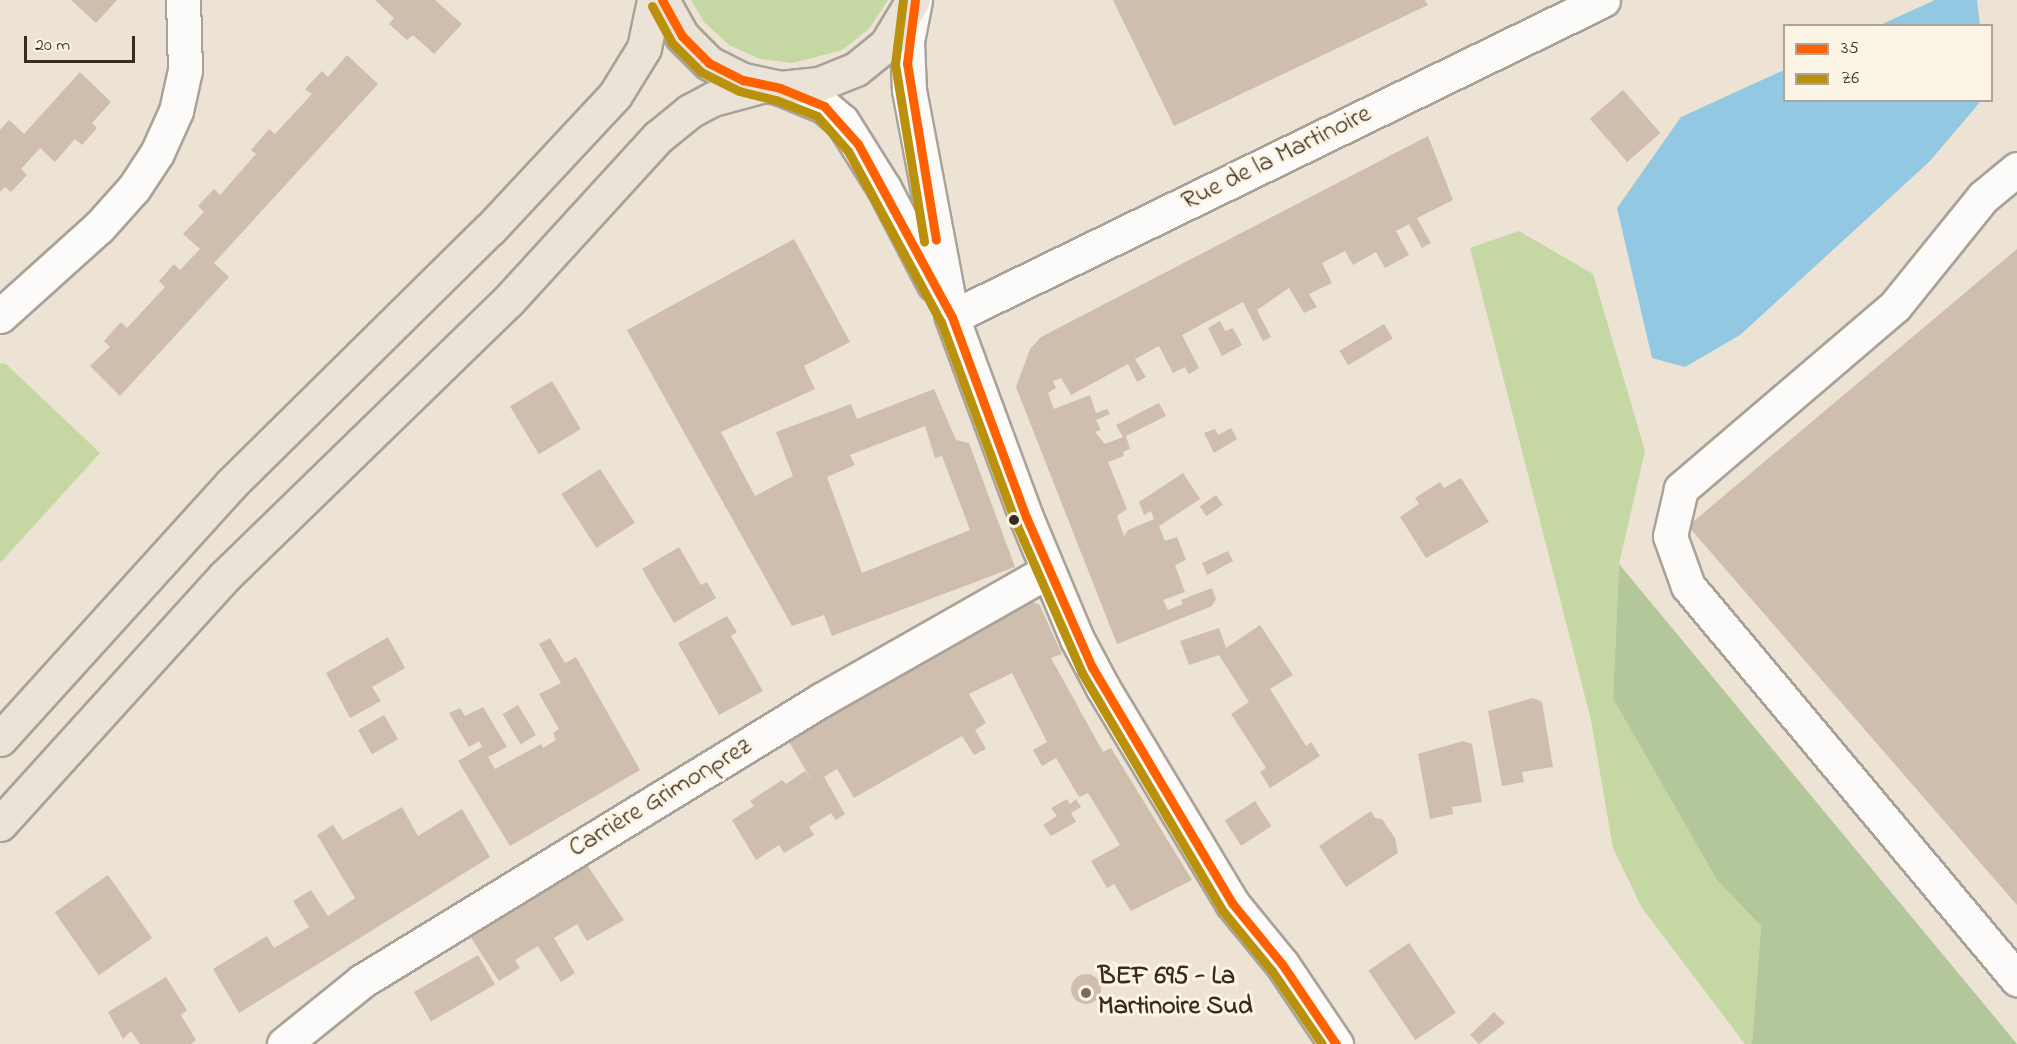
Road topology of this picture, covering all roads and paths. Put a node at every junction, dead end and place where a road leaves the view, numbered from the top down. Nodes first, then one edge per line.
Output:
1 (183, 0) edge
2 (654, 0) edge
3 (662, 0) edge
4 (914, 0) edge
5 (1603, 0) edge
6 (771, 87) junction
7 (2017, 169) edge
8 (0, 316) edge
9 (952, 317) junction
10 (1048, 571) junction
11 (0, 739) edge
12 (0, 824) edge
13 (2017, 979) edge
14 (284, 1044) edge
15 (1336, 1044) edge

1 - 8 street
2 - 11 main road
3 - 6 main road
4 - 6 main road
4 - 9 street
5 - 9 street, Rue de la Martinoire
6 - 9 street
6 - 12 main road
7 - 13 street
9 - 10 street
10 - 14 street, Carrière Grimonprez
10 - 15 street

